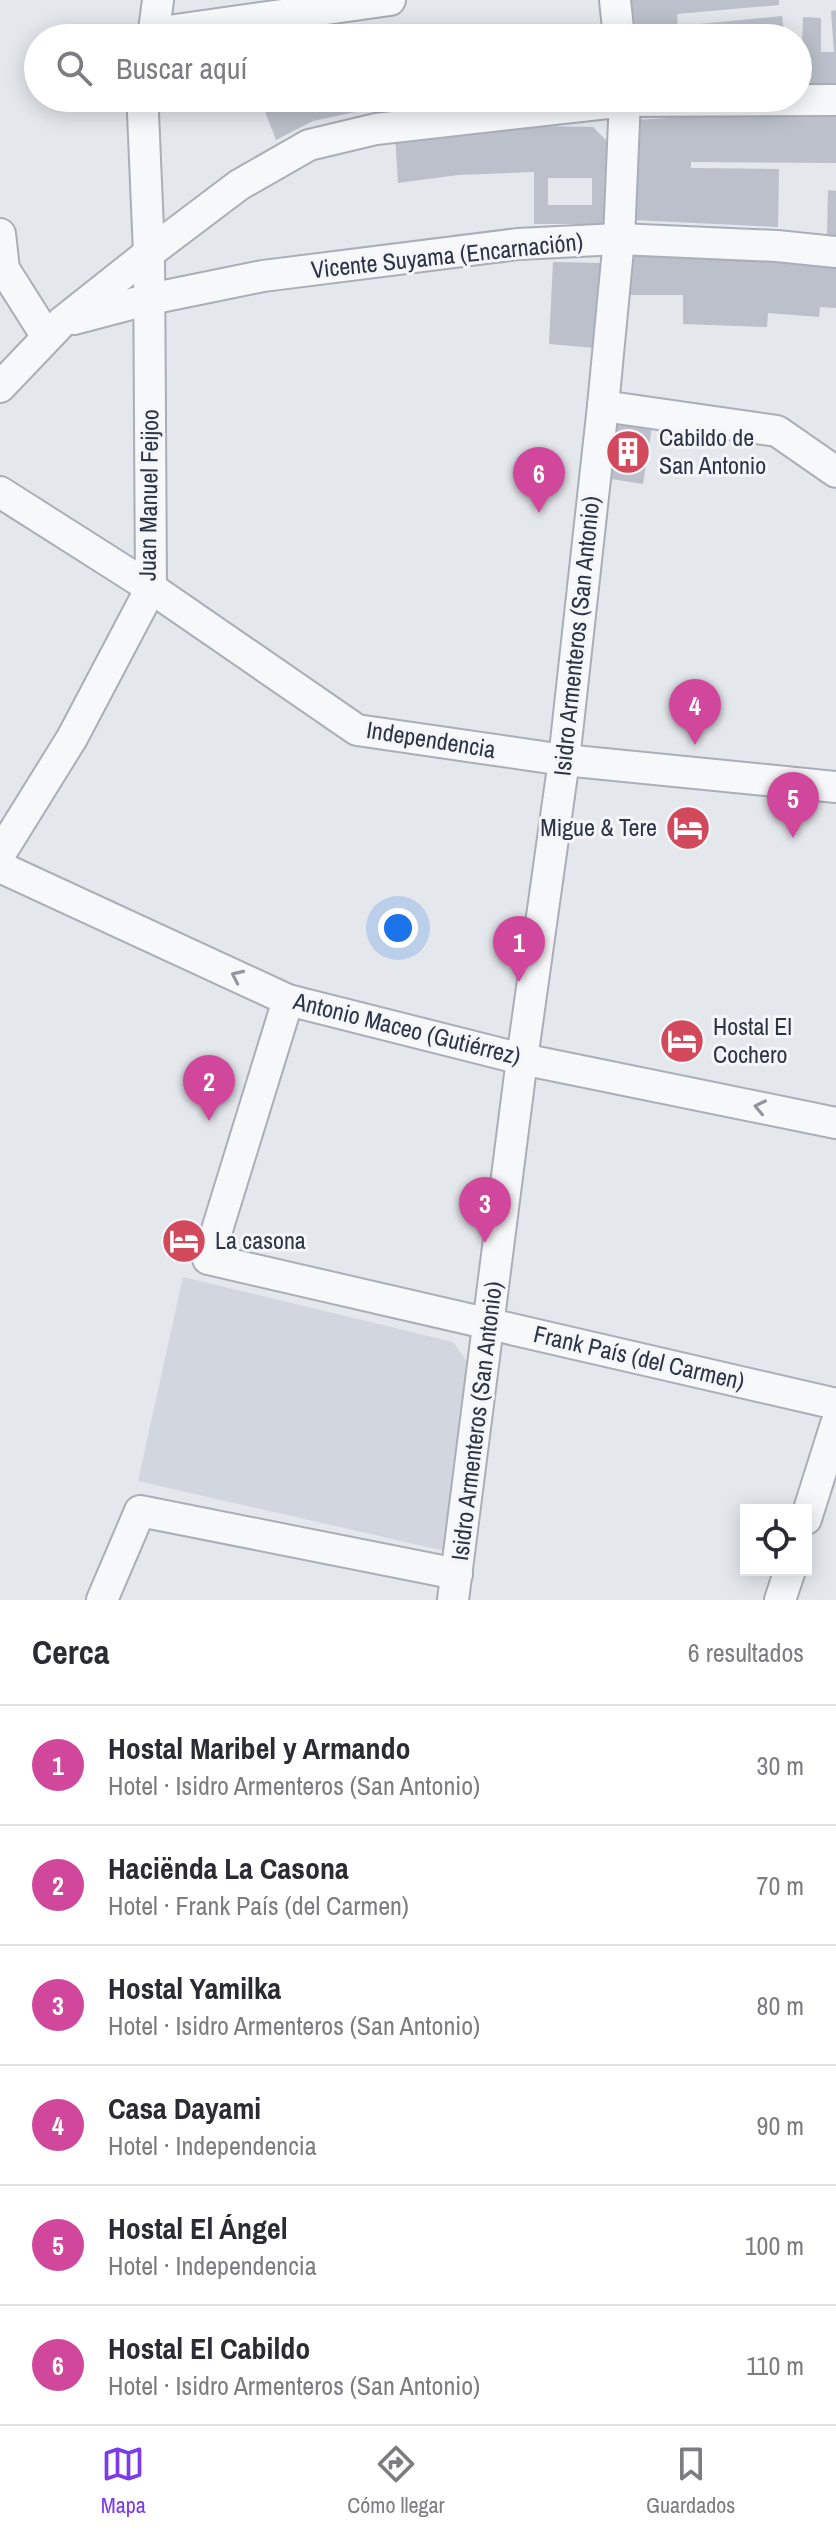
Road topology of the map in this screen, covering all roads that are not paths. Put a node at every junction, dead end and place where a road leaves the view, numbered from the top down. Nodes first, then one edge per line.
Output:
1 (158, 0) edge
2 (390, 0) edge
3 (615, 0) edge
4 (155, 24) edge
5 (232, 24) edge
6 (618, 24) edge
7 (812, 100) edge
8 (836, 100) edge
9 (143, 112) edge
10 (523, 112) edge
11 (625, 112) edge
12 (0, 234) edge
13 (619, 239) junction
14 (836, 252) edge
15 (149, 253) junction
16 (150, 299) junction
17 (55, 330) junction
18 (0, 387) edge
19 (603, 406) junction
20 (836, 472) edge
21 (0, 492) edge
22 (151, 588) junction
23 (564, 760) junction
24 (836, 787) edge
25 (0, 854) edge
26 (0, 867) edge
27 (288, 1000) junction
28 (522, 1059) junction
29 (836, 1123) edge
30 (490, 1323) junction
31 (836, 1404) edge
32 (836, 1424) edge
33 (811, 1504) edge
34 (788, 1576) edge
35 (455, 1587) edge
36 (102, 1600) edge
37 (780, 1600) edge

1 - 4 street
2 - 5 street
3 - 6 street
7 - 8 street
9 - 15 street, Juan Manuel Feijoo
10 - 15 street
11 - 13 street, Isidro Armenteros (San Antonio)
12 - 17 street
13 - 14 street, Vicente Suyama (Encarnación)
13 - 16 street, Vicente Suyama (Encarnación)
13 - 19 street, Isidro Armenteros (San Antonio)
15 - 16 street, Juan Manuel Feijoo
15 - 17 street
16 - 17 street, Vicente Suyama (Encarnación)
16 - 22 street, Juan Manuel Feijoo
17 - 18 street
19 - 20 street
19 - 23 street, Isidro Armenteros (San Antonio)
21 - 22 street, Independencia
22 - 23 street, Independencia
22 - 25 street, Juan Manuel Feijoo
23 - 24 street, Independencia
23 - 28 street, Isidro Armenteros (San Antonio)
27 -> 26 street, Antonio Maceo (Gutiérrez)
27 - 28 street, Antonio Maceo (Gutiérrez)
27 - 30 street, Frank País (del Carmen)
29 -> 28 street, Antonio Maceo (Gutiérrez)
28 - 30 street, Isidro Armenteros (San Antonio)
30 - 31 street, Frank País (del Carmen)
30 - 35 street, Isidro Armenteros (San Antonio)
32 - 33 street
34 - 37 street
35 - 36 street

